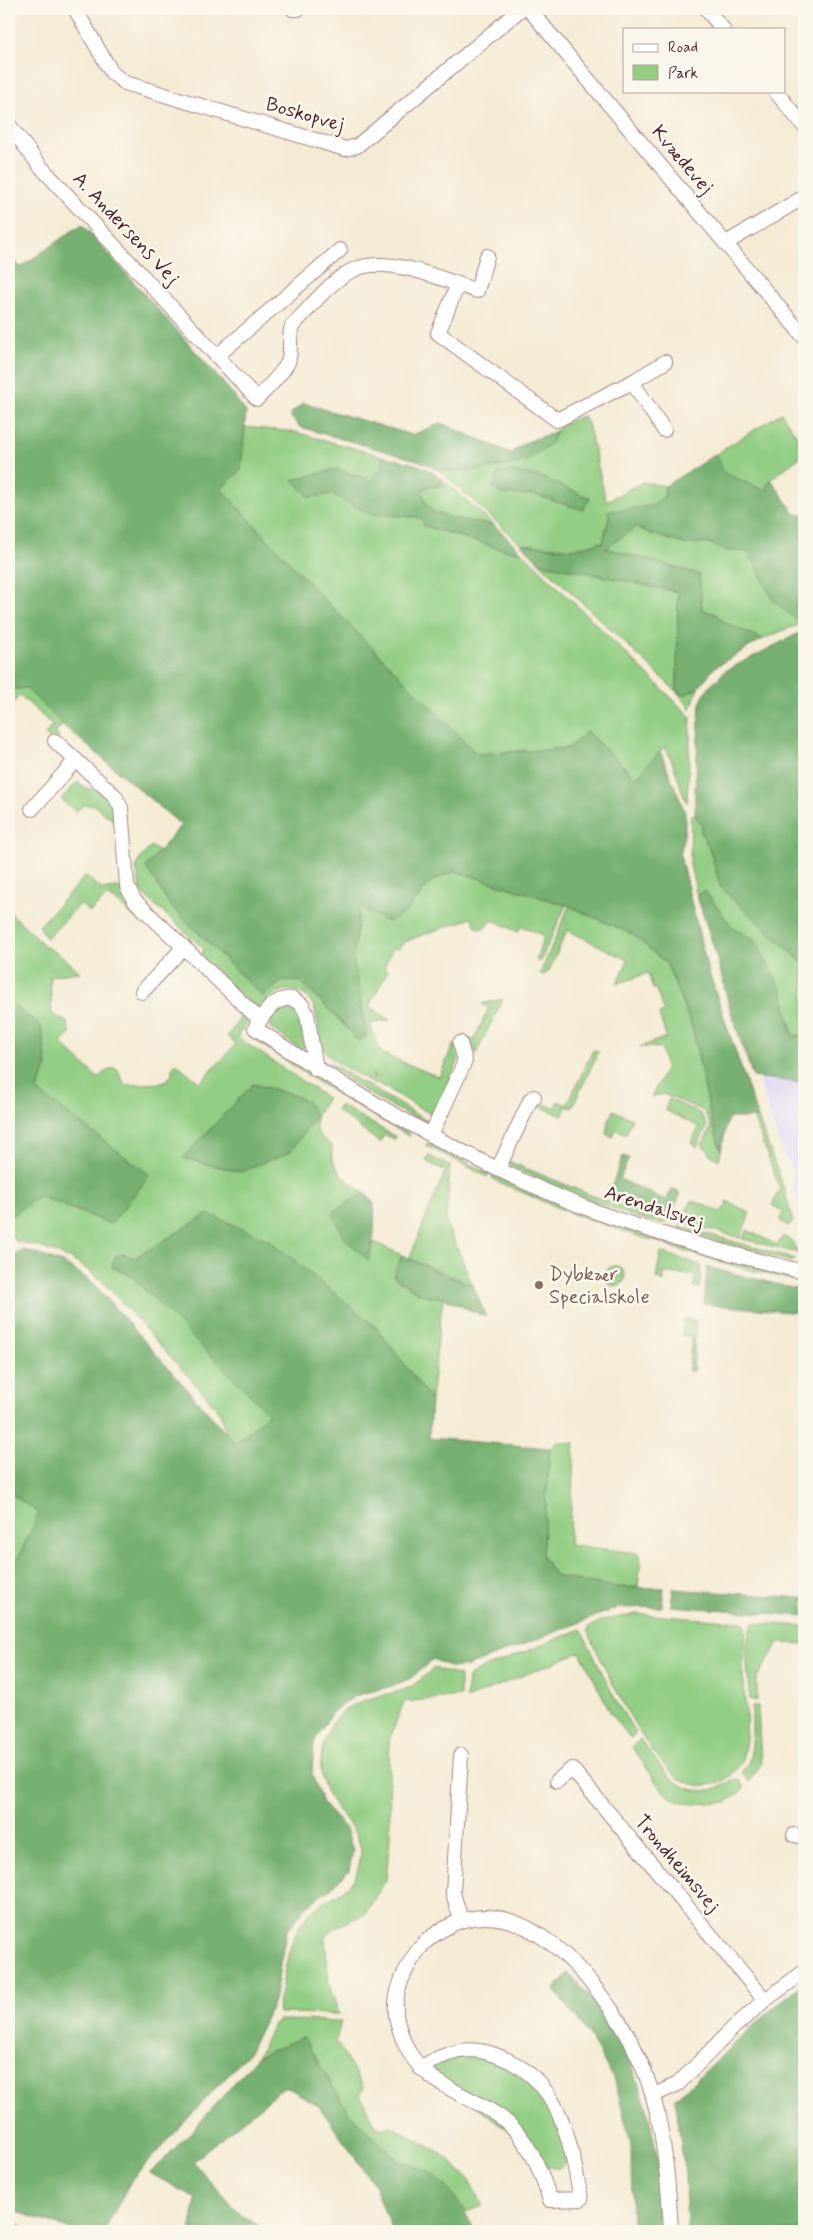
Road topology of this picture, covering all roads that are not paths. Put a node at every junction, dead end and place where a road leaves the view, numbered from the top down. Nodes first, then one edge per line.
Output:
1 (75, 9) edge
2 (293, 9) edge
3 (298, 9) edge
4 (521, 9) edge
5 (529, 9) edge
6 (706, 9) edge
7 (722, 28) edge
8 (776, 92) edge
9 (9, 125) edge
10 (804, 126) edge
11 (804, 198) edge
12 (726, 243) junction
13 (340, 250) dead end
14 (488, 256) dead end
15 (458, 284) junction
16 (804, 337) edge
17 (217, 356) junction
18 (665, 362) dead end
19 (632, 382) junction
20 (664, 430) dead end
21 (55, 741) dead end
22 (76, 760) junction
23 (32, 809) dead end
24 (183, 948) junction
25 (142, 992) dead end
26 (260, 1020) junction
27 (460, 1043) dead end
28 (316, 1069) junction
29 (534, 1097) dead end
30 (431, 1135) junction
31 (498, 1169) junction
32 (804, 1272) edge
33 (461, 1755) dead end
34 (557, 1781) dead end
35 (461, 1920) junction
36 (804, 1972) edge
37 (765, 2000) junction
38 (420, 2068) junction
39 (654, 2096) junction
40 (671, 2231) edge

1 - 4 street, Boskopvej
2 - 3 street
5 - 12 street, Kvædevej
6 - 7 street
8 - 10 street
9 - 17 street, A. Andersens Vej
11 - 12 street
12 - 16 street, Kvædevej
13 - 17 street
14 - 15 street, A. Andersens Vej
15 - 17 street, A. Andersens Vej
15 - 19 street
18 - 19 street
19 - 20 street
21 - 22 street, Arendalsvej
22 - 23 street
22 - 24 street, Arendalsvej
24 - 25 street
24 - 26 street, Arendalsvej
26 - 28 street, Arendalsvej
26 - 28 street
27 - 30 street
28 - 30 street, Arendalsvej
29 - 31 street
30 - 31 street, Arendalsvej
31 - 32 street, Arendalsvej
33 - 35 street
34 - 37 street, Trondheimsvej
35 - 38 street
35 - 39 street
36 - 37 street
37 - 39 street
38 - 38 street
39 - 40 street

